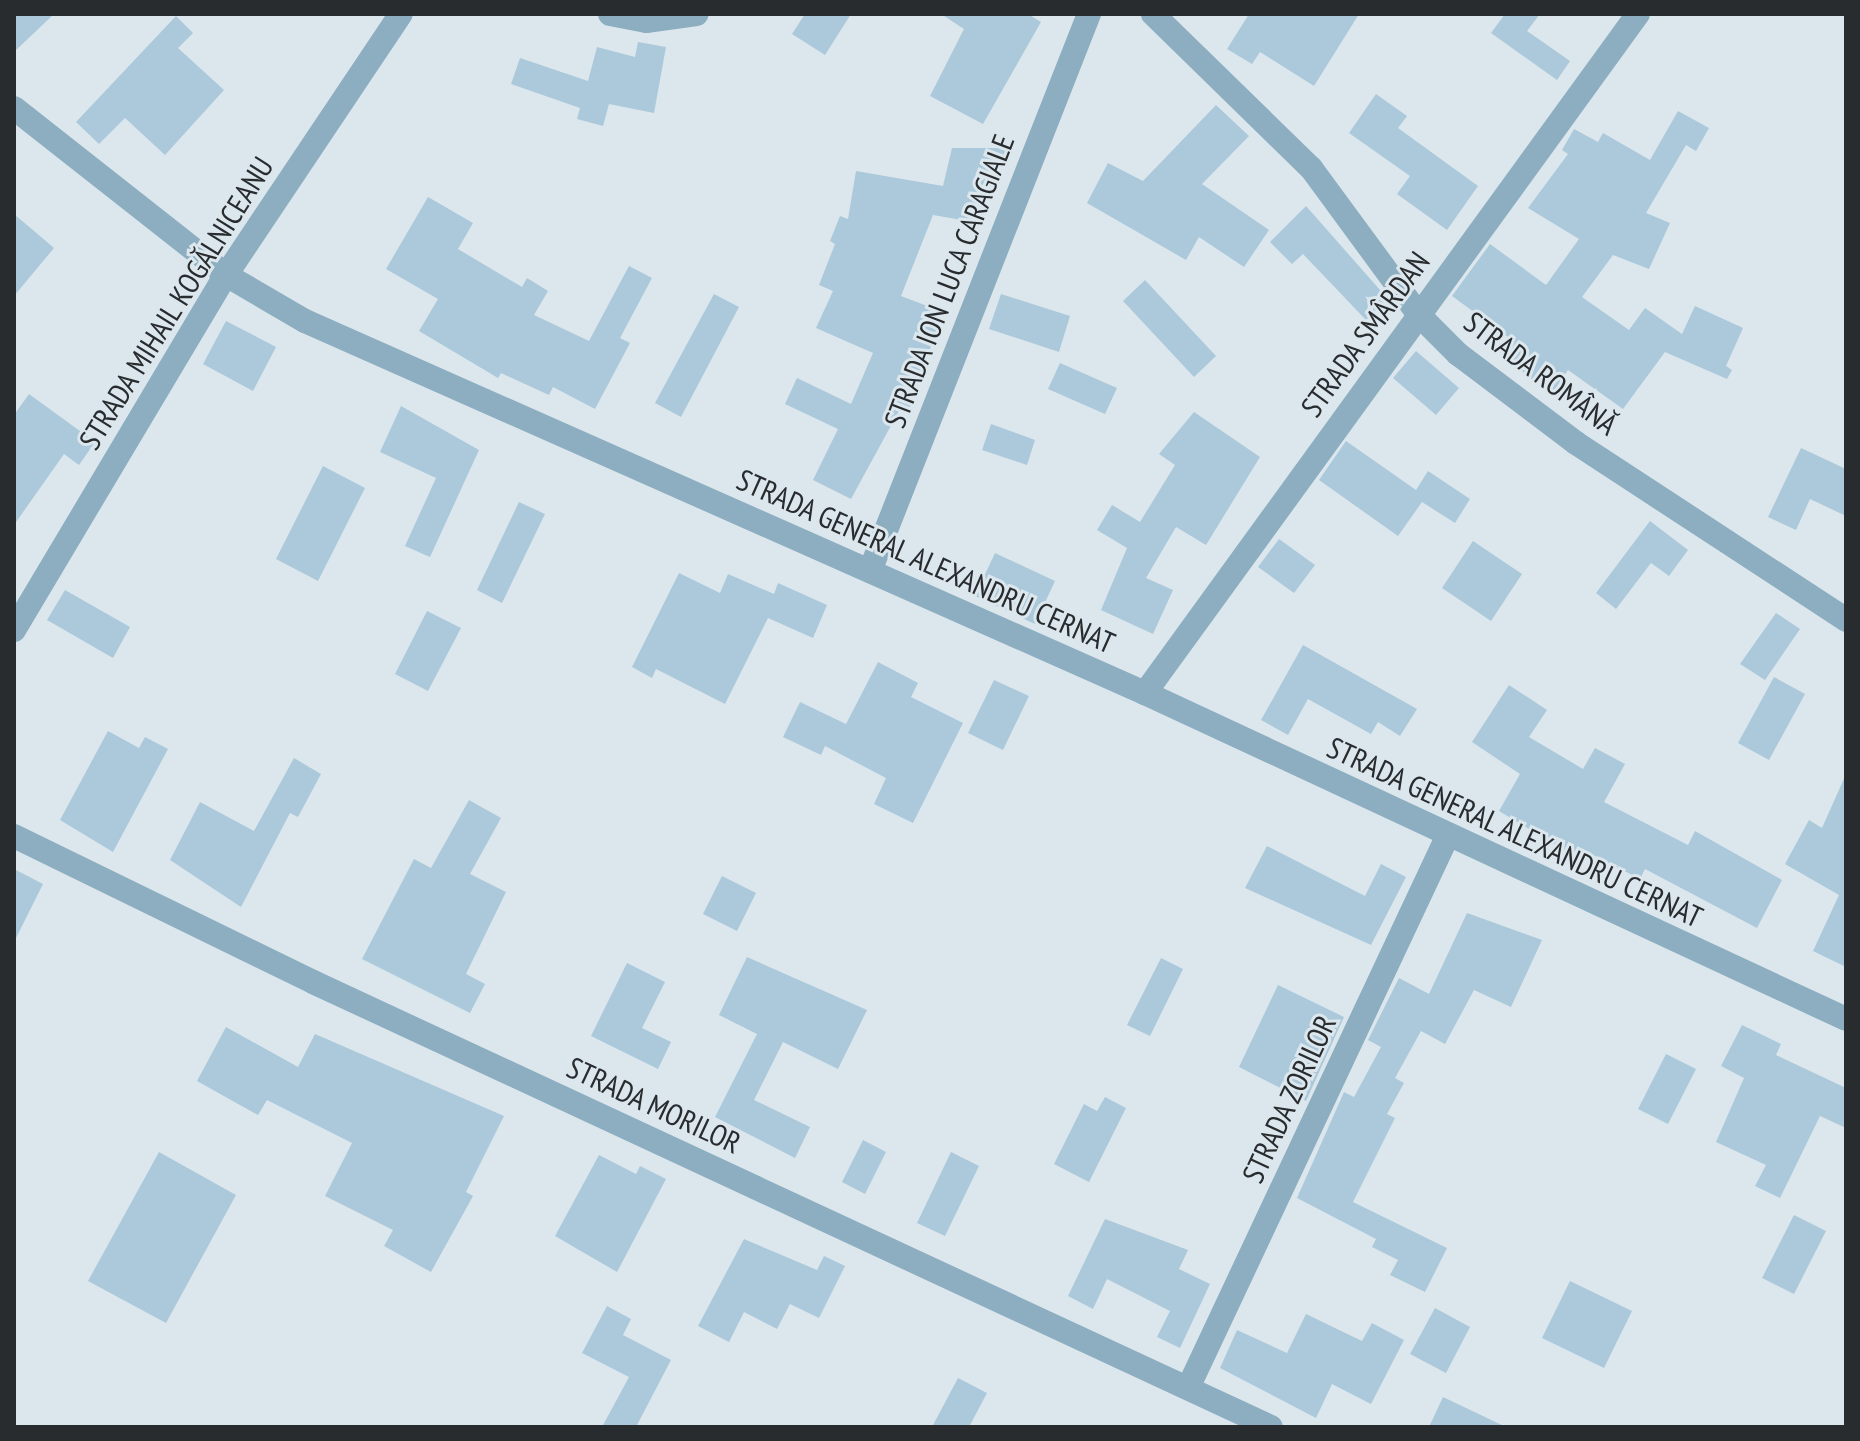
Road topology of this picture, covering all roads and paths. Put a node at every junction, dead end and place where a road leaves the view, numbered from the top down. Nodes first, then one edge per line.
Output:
1 (401, 14) edge
2 (610, 14) edge
3 (697, 14) edge
4 (1089, 14) edge
5 (1153, 14) edge
6 (1638, 14) edge
7 (14, 108) edge
8 (226, 275) junction
9 (1419, 315) junction
10 (870, 571) junction
11 (1846, 620) edge
12 (14, 630) edge
13 (1145, 693) junction
14 (14, 836) edge
15 (1447, 837) junction
16 (1846, 1019) edge
17 (1188, 1388) junction
18 (1271, 1427) edge

1 - 8 street, STRADA MIHAIL KOGĂLNICEANU
2 - 3 street
4 - 10 street, STRADA ION LUCA CARAGIALE
5 - 9 street, STRADA ROMÂNĂ
6 - 9 street, STRADA SMÂRDAN
7 - 8 street, STRADA GENERAL ALEXANDRU CERNAT
8 - 10 street, STRADA GENERAL ALEXANDRU CERNAT
8 - 12 street, STRADA MIHAIL KOGĂLNICEANU
9 - 11 street, STRADA ROMÂNĂ
9 - 13 street, STRADA SMÂRDAN
10 - 13 street, STRADA GENERAL ALEXANDRU CERNAT
13 - 15 street, STRADA GENERAL ALEXANDRU CERNAT
14 - 17 street, STRADA MORILOR
15 - 16 street, STRADA GENERAL ALEXANDRU CERNAT
15 - 17 street, STRADA ZORILOR
17 - 18 street, STRADA MORILOR

